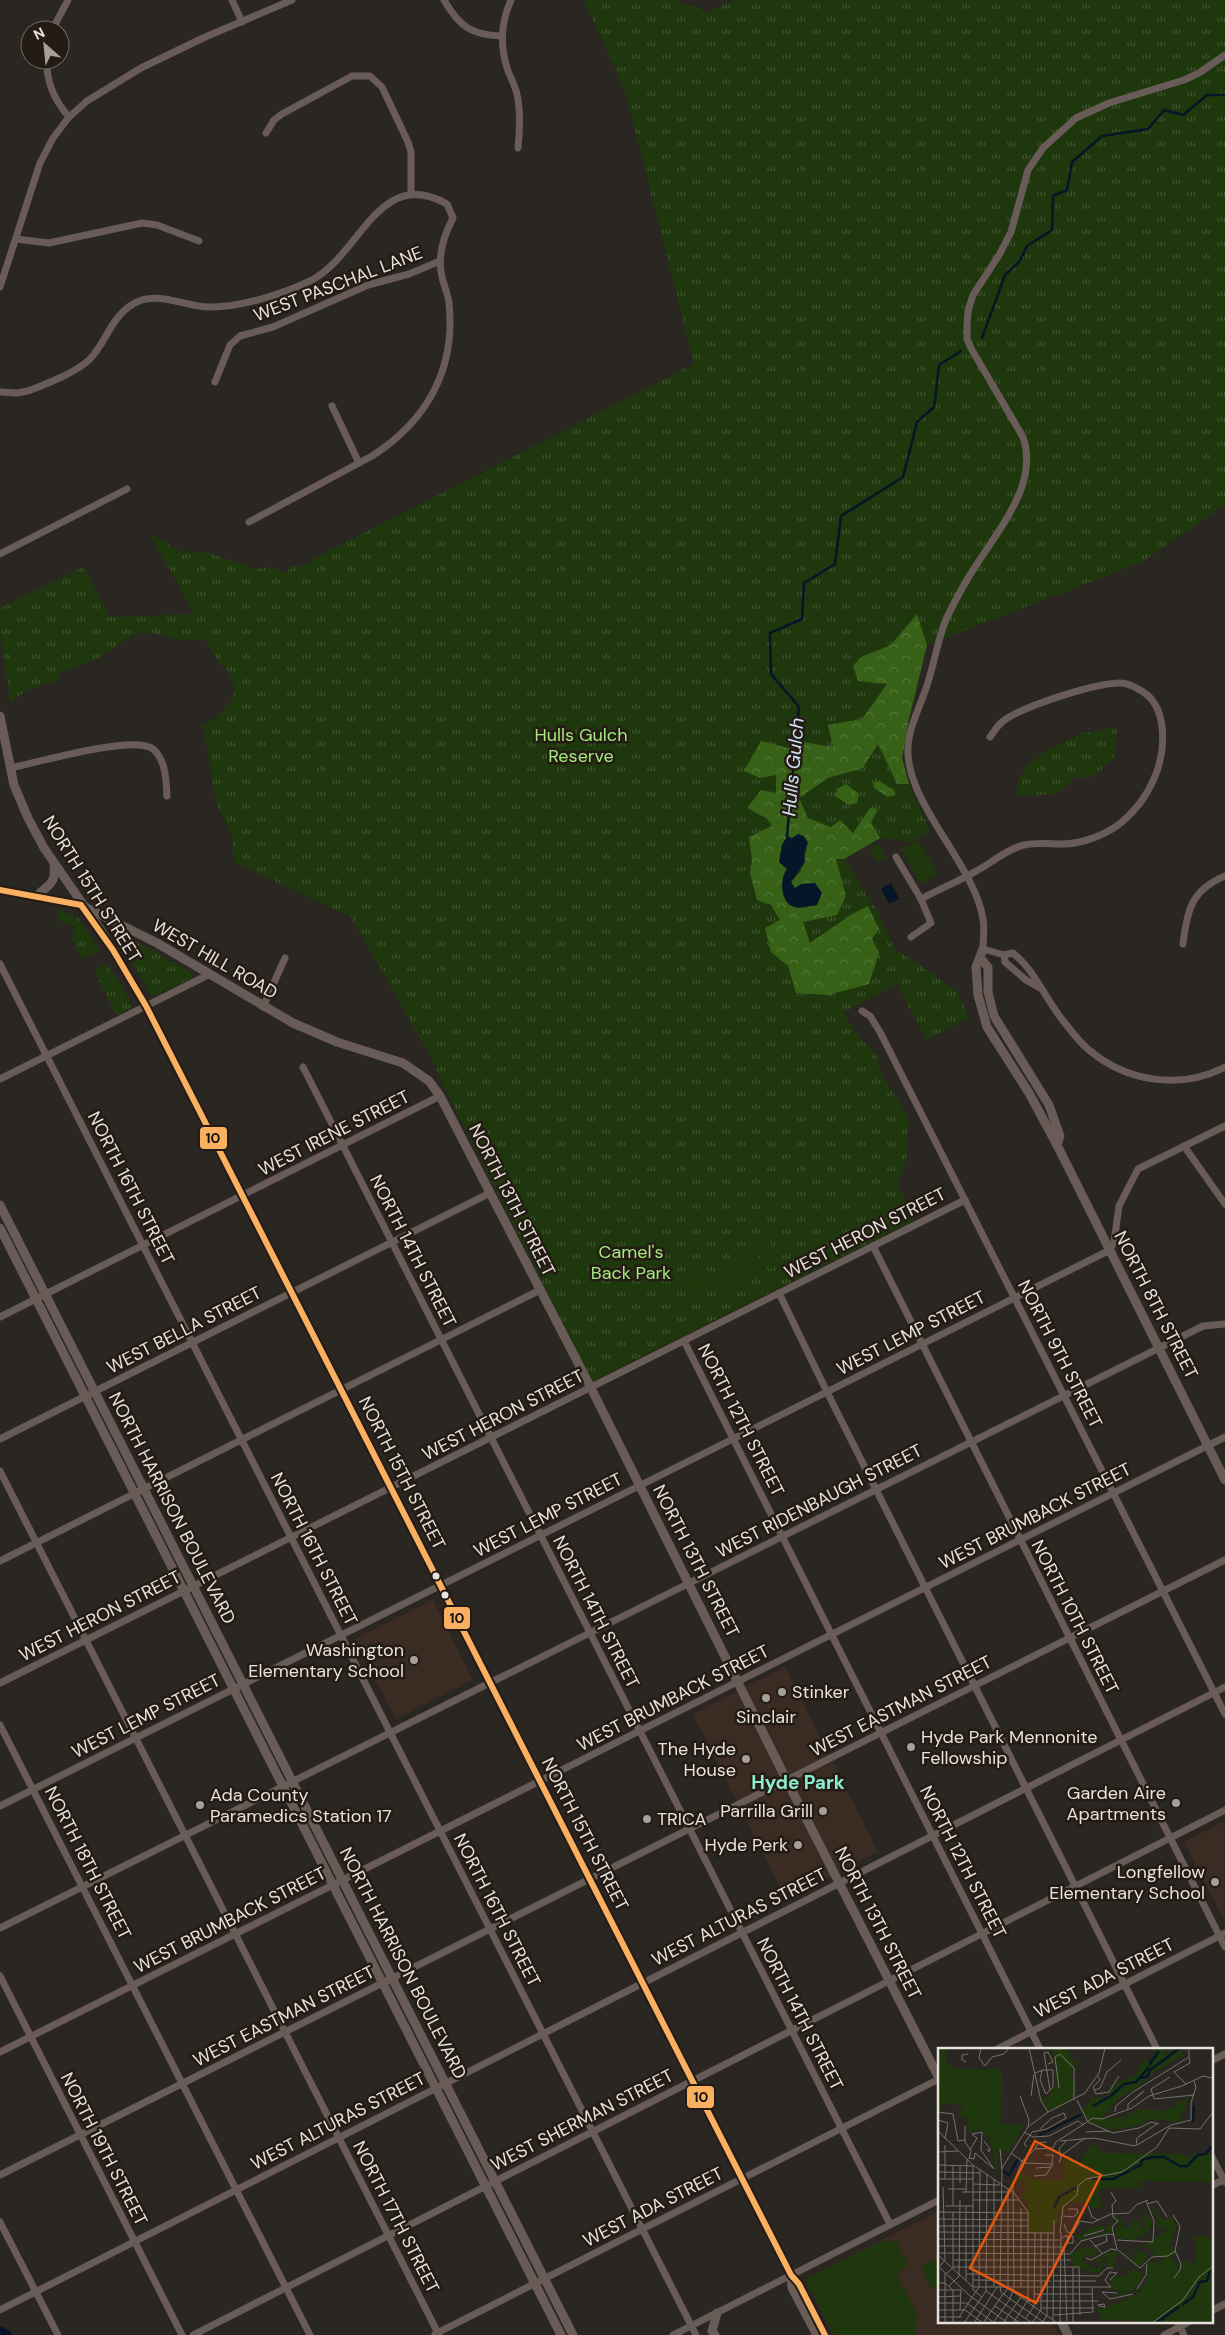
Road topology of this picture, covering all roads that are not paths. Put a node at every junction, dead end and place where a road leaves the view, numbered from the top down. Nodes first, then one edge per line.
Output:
1 (68, 0) edge
2 (232, 0) edge
3 (292, 0) edge
4 (444, 0) edge
5 (511, 0) edge
6 (57, 20) edge
7 (242, 22) junction
8 (501, 36) junction
9 (1225, 55) edge
10 (49, 70) edge
11 (68, 117) junction
12 (266, 133) dead end
13 (518, 148) dead end
14 (411, 194) junction
15 (16, 239) junction
16 (199, 241) dead end
17 (440, 261) junction
18 (0, 287) edge
19 (215, 382) dead end
20 (0, 392) edge
21 (332, 406) dead end
22 (359, 463) junction
23 (128, 489) dead end
24 (249, 522) dead end
25 (0, 554) edge
26 (0, 716) edge
27 (990, 737) dead end
28 (10, 768) junction
29 (167, 796) dead end
30 (896, 857) dead end
31 (54, 863) junction
32 (966, 876) junction
33 (1225, 876) edge
34 (0, 890) edge
35 (38, 895) junction
36 (921, 899) junction
37 (81, 905) junction
38 (911, 937) dead end
39 (1183, 944) dead end
40 (983, 949) junction
41 (1004, 955) junction
42 (285, 958) dead end
43 (0, 964) edge
44 (210, 974) junction
45 (1040, 988) junction
46 (146, 1006) junction
47 (264, 1007) junction
48 (862, 1011) dead end
49 (47, 1056) junction
50 (302, 1067) dead end
51 (1225, 1067) edge
52 (412, 1068) joint
53 (0, 1079) edge
54 (440, 1096) junction
55 (1225, 1126) edge
56 (342, 1146) junction
57 (1184, 1146) junction
58 (490, 1194) junction
59 (244, 1195) junction
60 (965, 1200) junction
61 (1225, 1204) edge
62 (0, 1205) edge
63 (0, 1228) edge
64 (392, 1243) junction
65 (143, 1245) junction
66 (873, 1246) junction
67 (1110, 1250) junction
68 (540, 1290) junction
69 (292, 1292) junction
70 (779, 1293) junction
71 (45, 1294) junction
72 (1015, 1298) junction
73 (36, 1299) junction
74 (0, 1317) edge
75 (1225, 1324) edge
76 (441, 1340) junction
77 (684, 1341) junction
78 (192, 1342) junction
79 (921, 1345) junction
80 (1159, 1348) junction
81 (590, 1388) junction
82 (342, 1389) junction
83 (95, 1391) junction
84 (827, 1392) junction
85 (86, 1396) junction
86 (1064, 1396) junction
87 (1225, 1437) edge
88 (491, 1438) junction
89 (0, 1439) edge
90 (734, 1439) junction
91 (241, 1440) junction
92 (971, 1442) junction
93 (1208, 1446) junction
94 (0, 1471) edge
95 (1225, 1480) edge
96 (639, 1486) junction
97 (392, 1487) junction
98 (144, 1488) junction
99 (876, 1490) junction
100 (134, 1493) junction
101 (1114, 1494) junction
102 (540, 1536) junction
103 (783, 1536) junction
104 (291, 1538) junction
105 (1020, 1540) junction
106 (36, 1542) junction
107 (1225, 1560) edge
108 (0, 1561) edge
109 (689, 1583) junction
110 (193, 1586) junction
111 (441, 1586) junction
112 (925, 1588) junction
113 (184, 1591) junction
114 (1163, 1591) junction
115 (590, 1633) junction
116 (832, 1635) junction
117 (341, 1636) junction
118 (1069, 1638) junction
119 (87, 1640) junction
120 (738, 1682) junction
121 (0, 1683) edge
122 (490, 1683) junction
123 (243, 1684) junction
124 (974, 1686) junction
125 (1225, 1688) edge
126 (234, 1690) junction
127 (1214, 1693) junction
128 (1225, 1714) edge
129 (0, 1725) edge
130 (640, 1732) junction
131 (881, 1732) junction
132 (390, 1733) junction
133 (136, 1738) junction
134 (1121, 1740) junction
135 (786, 1779) junction
136 (540, 1781) junction
137 (292, 1782) junction
138 (283, 1786) junction
139 (1026, 1789) junction
140 (34, 1790) junction
141 (0, 1806) edge
142 (1225, 1810) edge
143 (689, 1829) junction
144 (440, 1831) junction
145 (185, 1836) junction
146 (933, 1836) junction
147 (1170, 1838) junction
148 (590, 1879) junction
149 (342, 1880) junction
150 (840, 1883) junction
151 (333, 1885) junction
152 (83, 1886) junction
153 (1075, 1887) junction
154 (0, 1928) edge
155 (490, 1929) junction
156 (742, 1933) junction
157 (235, 1934) junction
158 (982, 1934) junction
159 (1222, 1935) edge
160 (1225, 1947) edge
161 (0, 1976) edge
162 (392, 1978) junction
163 (890, 1981) junction
164 (382, 1983) junction
165 (642, 1983) junction
166 (1125, 1984) junction
167 (133, 1985) junction
168 (792, 2030) junction
169 (285, 2032) junction
170 (1031, 2032) junction
171 (543, 2034) junction
172 (30, 2036) junction
173 (999, 2048) edge
174 (1039, 2048) edge
175 (1157, 2048) edge
176 (0, 2052) edge
177 (1225, 2054) edge
178 (1212, 2060) edge
179 (938, 2076) edge
180 (938, 2079) edge
181 (692, 2081) junction
182 (183, 2084) junction
183 (446, 2084) junction
184 (436, 2088) junction
185 (841, 2128) junction
186 (593, 2132) junction
187 (80, 2135) junction
188 (338, 2138) junction
189 (1212, 2157) edge
190 (0, 2175) edge
191 (742, 2178) junction
192 (1225, 2180) edge
193 (495, 2181) junction
194 (486, 2186) junction
195 (1212, 2186) edge
196 (236, 2190) junction
197 (938, 2200) edge
198 (0, 2222) edge
199 (890, 2224) junction
200 (642, 2229) junction
201 (388, 2236) junction
202 (134, 2242) junction
203 (791, 2275) junction
204 (544, 2278) junction
205 (535, 2283) junction
206 (286, 2288) junction
207 (36, 2292) junction
208 (1225, 2304) edge
209 (0, 2310) edge
210 (1212, 2310) edge
211 (717, 2313) junction
212 (1062, 2322) edge
213 (1178, 2324) edge
214 (691, 2326) junction
215 (437, 2334) edge
216 (58, 2335) edge
217 (182, 2335) edge
218 (193, 2335) edge
219 (310, 2335) edge
220 (562, 2335) edge
221 (573, 2335) edge
222 (673, 2335) edge
223 (696, 2335) edge
224 (715, 2335) edge
225 (817, 2335) edge
226 (825, 2335) edge
227 (1068, 2335) edge
228 (1164, 2335) edge
229 (1184, 2335) edge

1 - 6 street
2 - 7 street
3 - 7 street
4 - 8 street
5 - 8 street
7 - 11 street
8 - 13 street
9 - 32 street, NORTH 8TH STREET
10 - 11 street
11 - 15 street
12 - 14 street
14 - 17 street
14 - 20 street
15 - 16 street
15 - 18 street
17 - 19 street, WEST PASCHAL LANE
17 - 22 street
21 - 22 street
22 - 24 street
23 - 25 street
26 - 28 street, NORTH 15TH STREET
27 - 32 street
28 - 29 street
28 - 31 street, NORTH 15TH STREET
30 - 36 street
31 - 35 street
31 - 37 street, NORTH 15TH STREET
32 - 36 street
32 - 40 street, NORTH 8TH STREET
33 - 39 street
34 - 35 street, WEST HILL ROAD
35 - 37 street, WEST HILL ROAD
36 - 38 street
37 - 44 street, WEST HILL ROAD
37 - 46 street, NORTH 15TH STREET
40 - 41 street
40 - 67 street, NORTH 8TH STREET
41 - 45 street
41 - 45 street
42 - 47 street
43 - 49 street, NORTH 16TH STREET
44 - 46 street
44 - 47 street, WEST HILL ROAD
45 - 51 street
46 - 49 street
46 - 59 street, NORTH 15TH STREET
47 - 52 street, WEST HILL ROAD
48 - 60 street, NORTH 9TH STREET
49 - 53 street
49 - 65 street, NORTH 16TH STREET
50 - 56 street, NORTH 14TH STREET
52 - 54 street, NORTH 13TH STREET
54 - 56 street, WEST IRENE STREET
54 - 58 street, NORTH 13TH STREET
55 - 57 street
56 - 59 street, WEST IRENE STREET
56 - 64 street, NORTH 14TH STREET
57 - 61 street
57 - 67 street
58 - 64 street, WEST BELLA STREET
58 - 68 street, NORTH 13TH STREET
59 - 65 street, WEST IRENE STREET
59 - 69 street, NORTH 15TH STREET
60 - 66 street, WEST HERON STREET
60 - 72 street, NORTH 9TH STREET
62 - 71 street, NORTH HARRISON BOULEVARD
63 - 73 street, NORTH HARRISON BOULEVARD
64 - 69 street, WEST BELLA STREET
64 - 76 street, NORTH 14TH STREET
65 - 71 street, WEST IRENE STREET
65 - 78 street, NORTH 16TH STREET
66 - 70 street, WEST HERON STREET
66 - 79 street, NORTH 10TH STREET
67 - 72 street, WEST LEMP STREET
67 - 80 street, NORTH 8TH STREET
68 - 76 street
68 - 81 street, NORTH 13TH STREET
69 - 78 street, WEST BELLA STREET
69 - 82 street, NORTH 15TH STREET
70 - 77 street, WEST HERON STREET
70 - 84 street
71 - 73 street, WEST IRENE STREET
71 - 83 street, NORTH HARRISON BOULEVARD
72 - 79 street, WEST LEMP STREET
72 - 86 street, NORTH 9TH STREET
73 - 74 street, WEST IRENE STREET
73 - 85 street, NORTH HARRISON BOULEVARD
75 - 80 street, WEST RIDENBAUGH STREET
76 - 82 street
76 - 88 street, NORTH 14TH STREET
77 - 81 street, WEST HERON STREET
77 - 90 street, NORTH 12TH STREET
78 - 83 street, WEST BELLA STREET
78 - 91 street, NORTH 16TH STREET
79 - 84 street, WEST LEMP STREET
79 - 92 street, NORTH 10TH STREET
80 - 86 street, WEST RIDENBAUGH STREET
80 - 93 street, NORTH 8TH STREET
81 - 88 street, WEST HERON STREET
81 - 96 street, NORTH 13TH STREET
82 - 91 street
82 - 97 street, NORTH 15TH STREET
83 - 85 street, WEST BELLA STREET
83 - 98 street, NORTH HARRISON BOULEVARD
84 - 90 street, WEST LEMP STREET
84 - 99 street
85 - 89 street, WEST BELLA STREET
85 - 100 street, NORTH HARRISON BOULEVARD
86 - 92 street, WEST RIDENBAUGH STREET
86 - 101 street, NORTH 9TH STREET
87 - 93 street, WEST BRUMBACK STREET
88 - 97 street, WEST HERON STREET
88 - 102 street, NORTH 14TH STREET
90 - 96 street, WEST LEMP STREET
90 - 103 street, NORTH 12TH STREET
91 - 98 street
91 - 104 street, NORTH 16TH STREET
92 - 99 street, WEST RIDENBAUGH STREET
92 - 105 street, NORTH 10TH STREET
93 - 95 street, NORTH 8TH STREET
93 - 101 street, WEST BRUMBACK STREET
94 - 106 street, NORTH 17TH STREET
96 - 102 street, WEST LEMP STREET
96 - 109 street, NORTH 13TH STREET
97 - 104 street, WEST HERON STREET
97 - 111 street, NORTH 15TH STREET
98 - 100 street
98 - 110 street, NORTH HARRISON BOULEVARD
99 - 103 street, WEST RIDENBAUGH STREET
99 - 112 street
100 - 106 street
100 - 113 street, NORTH HARRISON BOULEVARD
101 - 105 street, WEST BRUMBACK STREET
101 - 114 street, NORTH 9TH STREET
102 - 111 street, WEST LEMP STREET
102 - 115 street, NORTH 14TH STREET
103 - 109 street, WEST RIDENBAUGH STREET
103 - 116 street, NORTH 12TH STREET
104 - 110 street, WEST HERON STREET
104 - 117 street, NORTH 16TH STREET
105 - 112 street, WEST BRUMBACK STREET
105 - 118 street, NORTH 10TH STREET
106 - 108 street
106 - 119 street, NORTH 17TH STREET
107 - 114 street, WEST EASTMAN STREET
109 - 115 street, WEST RIDENBAUGH STREET
109 - 120 street, NORTH 13TH STREET
110 - 113 street, WEST HERON STREET
110 - 123 street, NORTH HARRISON BOULEVARD
111 - 117 street, WEST LEMP STREET
111 - 122 street, NORTH 15TH STREET
112 - 116 street, WEST BRUMBACK STREET
112 - 124 street
113 - 119 street, WEST HERON STREET
113 - 126 street, NORTH HARRISON BOULEVARD
114 - 118 street, WEST EASTMAN STREET
114 - 127 street, NORTH 9TH STREET
115 - 122 street, WEST RIDENBAUGH STREET
115 - 130 street, NORTH 14TH STREET
116 - 120 street, WEST BRUMBACK STREET
116 - 131 street, NORTH 12TH STREET
117 - 123 street, WEST LEMP STREET
117 - 132 street, NORTH 16TH STREET
118 - 124 street, WEST EASTMAN STREET
118 - 134 street, NORTH 10TH STREET
119 - 121 street, WEST HERON STREET
119 - 133 street, NORTH 17TH STREET
120 - 130 street, WEST BRUMBACK STREET
120 - 135 street, NORTH 13TH STREET
122 - 132 street, WEST RIDENBAUGH STREET
122 - 136 street, NORTH 15TH STREET
123 - 126 street, WEST LEMP STREET
123 - 137 street, NORTH HARRISON BOULEVARD
124 - 131 street, WEST EASTMAN STREET
124 - 139 street
125 - 127 street, WEST ALTURAS STREET
126 - 133 street, WEST LEMP STREET
126 - 138 street, NORTH HARRISON BOULEVARD
127 - 128 street, NORTH 9TH STREET
127 - 134 street, WEST ALTURAS STREET
129 - 140 street, NORTH 18TH STREET
130 - 136 street, WEST BRUMBACK STREET
130 - 143 street, NORTH 14TH STREET
131 - 135 street, WEST EASTMAN STREET
131 - 146 street, NORTH 12TH STREET
132 - 137 street, WEST RIDENBAUGH STREET
132 - 144 street, NORTH 16TH STREET
133 - 140 street, WEST LEMP STREET
133 - 145 street, NORTH 17TH STREET
134 - 139 street, WEST ALTURAS STREET
134 - 147 street, NORTH 10TH STREET
135 - 143 street, WEST EASTMAN STREET
135 - 150 street, NORTH 13TH STREET
136 - 144 street, WEST BRUMBACK STREET
136 - 148 street, NORTH 15TH STREET
137 - 138 street, WEST RIDENBAUGH STREET
137 - 149 street, NORTH HARRISON BOULEVARD
138 - 145 street, WEST RIDENBAUGH STREET
138 - 151 street, NORTH HARRISON BOULEVARD
139 - 146 street, WEST ALTURAS STREET
139 - 153 street
140 - 141 street, WEST LEMP STREET
140 - 152 street, NORTH 18TH STREET
142 - 147 street, WEST SHERMAN STREET
143 - 148 street, WEST EASTMAN STREET
143 - 156 street, NORTH 14TH STREET
144 - 149 street, WEST BRUMBACK STREET
144 - 155 street, NORTH 16TH STREET
145 - 152 street, WEST RIDENBAUGH STREET
145 - 157 street, NORTH 17TH STREET
146 - 150 street, WEST ALTURAS STREET
146 - 158 street, NORTH 12TH STREET
147 - 153 street, WEST SHERMAN STREET
147 - 159 street, NORTH 10TH STREET
148 - 155 street, WEST EASTMAN STREET
148 - 165 street, NORTH 15TH STREET
149 - 151 street, WEST BRUMBACK STREET
149 - 162 street, NORTH HARRISON BOULEVARD
150 - 156 street, WEST ALTURAS STREET
150 - 163 street, NORTH 13TH STREET
151 - 157 street, WEST BRUMBACK STREET
151 - 164 street, NORTH HARRISON BOULEVARD
152 - 154 street, WEST RIDENBAUGH STREET
152 - 167 street, NORTH 18TH STREET
153 - 158 street, WEST SHERMAN STREET
153 - 166 street
155 - 162 street, WEST EASTMAN STREET
155 - 171 street, NORTH 16TH STREET
156 - 165 street, WEST ALTURAS STREET
156 - 168 street, NORTH 14TH STREET
157 - 167 street, WEST BRUMBACK STREET
157 - 169 street, NORTH 17TH STREET
158 - 163 street, WEST SHERMAN STREET
158 - 170 street, NORTH 12TH STREET
159 - 160 street, NORTH 10TH STREET
159 - 166 street, WEST ADA STREET
161 - 172 street, NORTH 19TH STREET
162 - 164 street, WEST EASTMAN STREET
162 - 183 street, NORTH HARRISON BOULEVARD
163 - 168 street, WEST SHERMAN STREET
163 - 179 street, NORTH 13TH STREET
164 - 169 street, WEST EASTMAN STREET
164 - 184 street, NORTH HARRISON BOULEVARD
165 - 171 street, WEST ALTURAS STREET
165 - 181 street, NORTH 15TH STREET
166 - 170 street, WEST ADA STREET
166 - 175 street
167 - 172 street, WEST BRUMBACK STREET
167 - 182 street, NORTH 18TH STREET
168 - 181 street, WEST SHERMAN STREET
168 - 185 street, NORTH 14TH STREET
169 - 182 street, WEST EASTMAN STREET
169 - 188 street, NORTH 17TH STREET
170 - 173 street, WEST ADA STREET
170 - 174 street, NORTH 12TH STREET
171 - 183 street, WEST ALTURAS STREET
171 - 186 street, NORTH 16TH STREET
172 - 176 street, WEST BRUMBACK STREET
172 - 187 street, NORTH 19TH STREET
177 - 178 street
180 - 185 street, WEST ADA STREET
181 - 186 street, WEST SHERMAN STREET
181 - 191 street, NORTH 15TH STREET
182 - 187 street, WEST EASTMAN STREET
182 - 196 street, NORTH 18TH STREET
183 - 184 street, WEST ALTURAS STREET
183 - 193 street, NORTH HARRISON BOULEVARD
184 - 188 street, WEST ALTURAS STREET
184 - 194 street, NORTH HARRISON BOULEVARD
185 - 191 street, WEST ADA STREET
185 - 199 street, NORTH 14TH STREET
186 - 193 street, WEST SHERMAN STREET
186 - 200 street, NORTH 16TH STREET
187 - 190 street, WEST EASTMAN STREET
187 - 202 street, NORTH 19TH STREET
188 - 196 street, WEST ALTURAS STREET
188 - 201 street, NORTH 17TH STREET
189 - 192 street
191 - 200 street, WEST ADA STREET
191 - 203 street, NORTH 15TH STREET
192 - 195 street
193 - 194 street, WEST SHERMAN STREET
193 - 204 street, NORTH HARRISON BOULEVARD
194 - 201 street, WEST SHERMAN STREET
194 - 205 street, NORTH HARRISON BOULEVARD
196 - 202 street, WEST ALTURAS STREET
196 - 206 street, NORTH 18TH STREET
197 - 199 street
198 - 207 street
199 - 203 street
200 - 204 street, WEST ADA STREET
200 - 214 street, NORTH 16TH STREET
201 - 206 street, WEST SHERMAN STREET
201 - 215 street, NORTH 17TH STREET
202 - 207 street, WEST ALTURAS STREET
202 - 217 street, NORTH 19TH STREET
203 - 211 street
203 - 225 street, NORTH 15TH STREET
203 - 226 street, NORTH 15TH STREET
204 - 205 street, WEST ADA STREET
204 - 221 street, NORTH HARRISON BOULEVARD
205 - 215 street, WEST ADA STREET
205 - 220 street, NORTH HARRISON BOULEVARD
206 - 218 street, WEST SHERMAN STREET
206 - 219 street, NORTH 18TH STREET
207 - 209 street, WEST ALTURAS STREET
207 - 216 street
208 - 210 street
211 - 214 street
211 - 224 street
212 - 227 street
213 - 228 street
213 - 229 street
214 - 222 street
214 - 223 street, NORTH 16TH STREET

